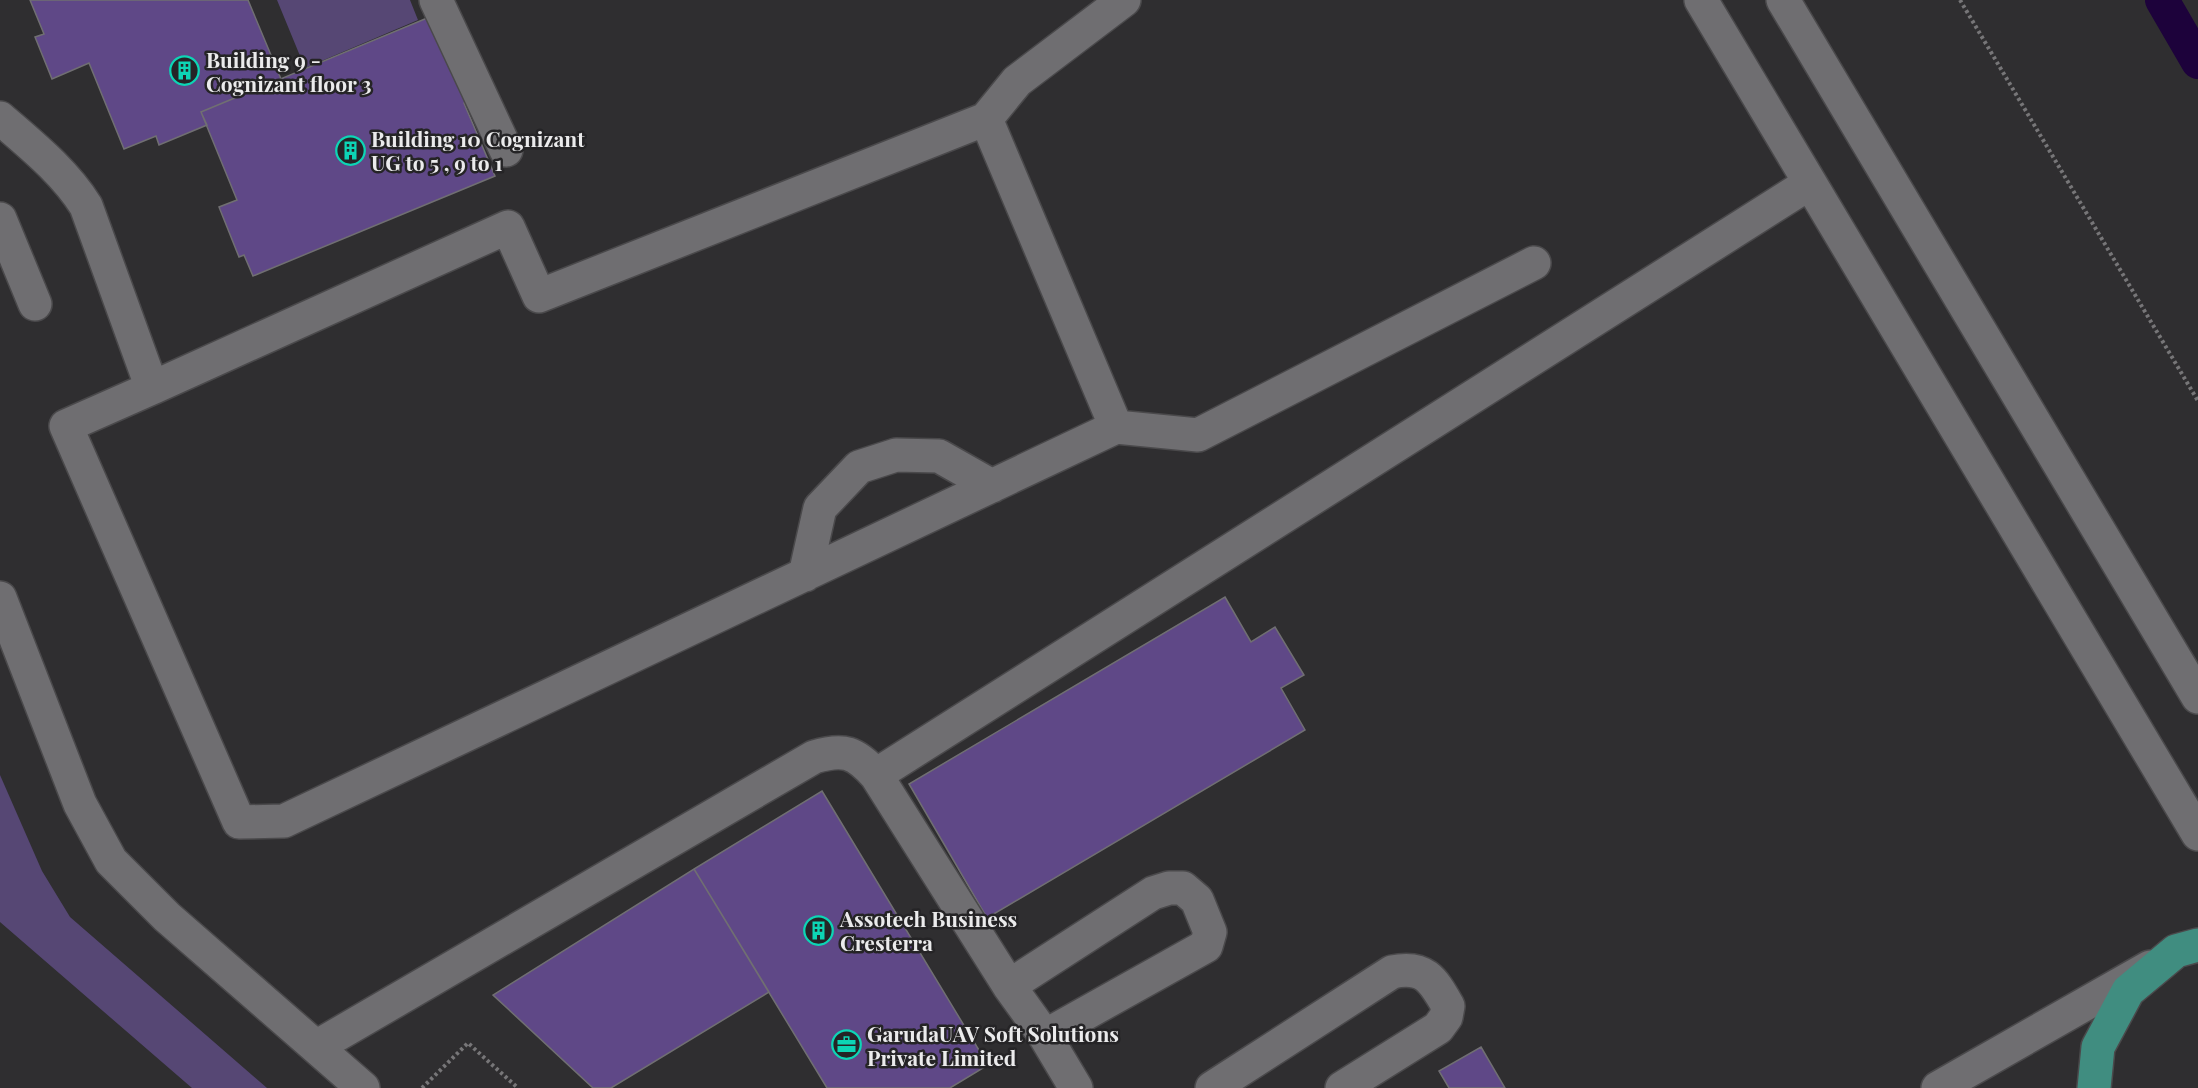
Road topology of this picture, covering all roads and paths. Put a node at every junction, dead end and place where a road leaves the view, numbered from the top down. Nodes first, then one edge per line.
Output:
1 (436, 0) edge
2 (1124, 0) edge
3 (1701, 0) edge
4 (1783, 0) edge
5 (1960, 0) edge
6 (0, 118) edge
7 (986, 119) junction
8 (506, 150) dead end
9 (1810, 183) junction
10 (0, 219) edge
11 (1534, 263) dead end
12 (35, 304) dead end
13 (152, 388) junction
14 (2198, 401) edge
15 (1116, 428) junction
16 (992, 486) junction
17 (805, 575) junction
18 (0, 598) edge
19 (2198, 697) edge
20 (876, 775) junction
21 (2198, 834) edge
22 (2187, 948) edge
23 (1009, 986) junction
24 (1045, 1036) junction
25 (316, 1047) junction
26 (363, 1088) edge
27 (422, 1088) edge
28 (518, 1088) edge
29 (1076, 1088) edge
30 (1212, 1088) edge
31 (1342, 1088) edge
32 (1938, 1088) edge
33 (2094, 1088) edge

1 - 8 street
2 - 7 street
3 - 9 street
4 - 19 street
5 - 14 path
6 - 13 street
7 - 13 street
7 - 15 street
9 - 20 street
9 - 21 street
10 - 12 street
11 - 15 street
13 - 17 street
15 - 16 street
16 - 17 street
16 - 17 street
18 - 25 street
20 - 23 street
20 - 25 street
22 - 32 street
22 - 33 main road
23 - 24 street
23 - 24 street
24 - 29 street
25 - 26 street
27 - 28 path
30 - 31 street

